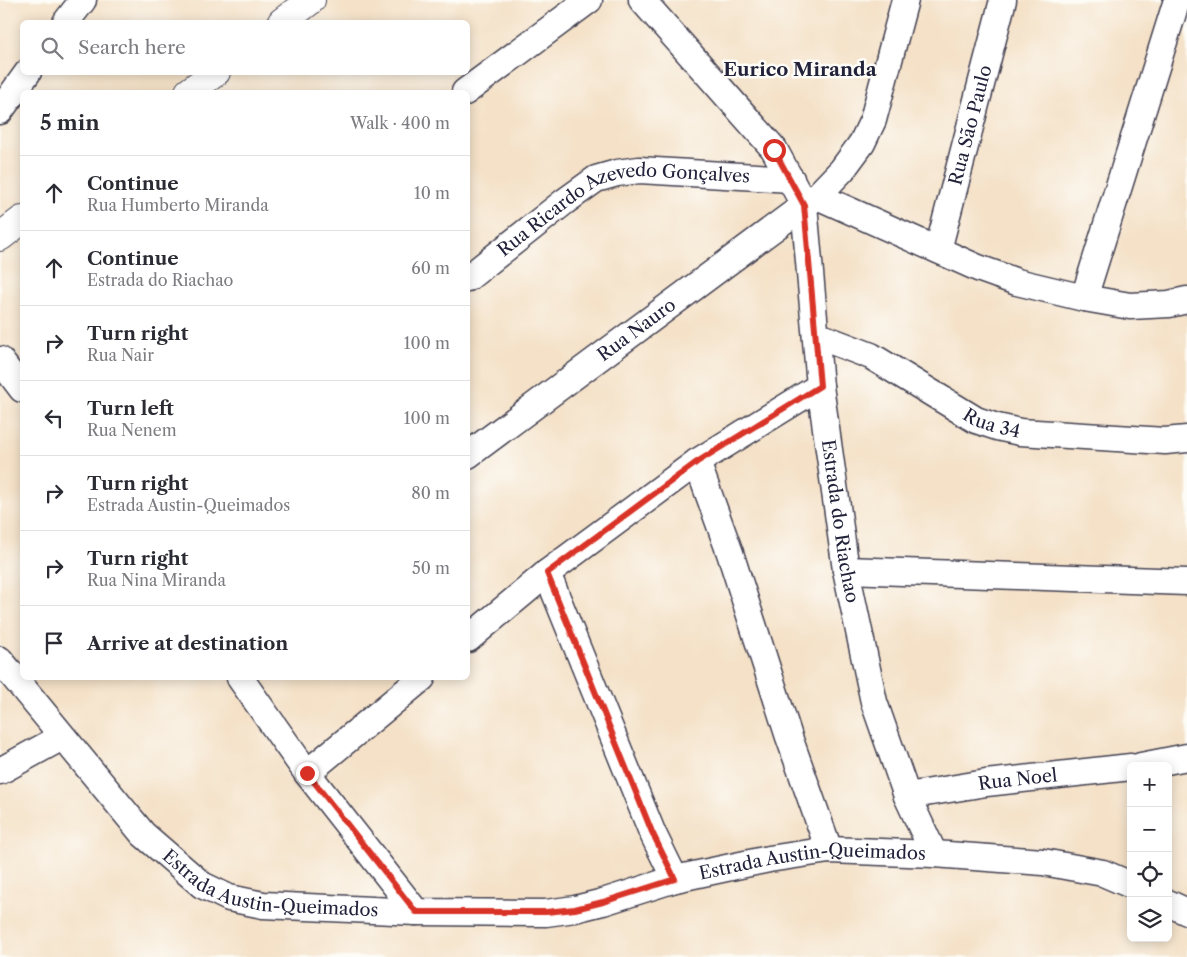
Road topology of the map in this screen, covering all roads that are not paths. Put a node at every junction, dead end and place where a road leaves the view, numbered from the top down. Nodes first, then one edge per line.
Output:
1 (83, 0) edge
2 (312, 0) edge
3 (589, 0) edge
4 (642, 0) edge
5 (905, 0) edge
6 (1003, 0) edge
7 (1177, 0) edge
8 (68, 20) edge
9 (285, 20) edge
10 (26, 75) edge
11 (212, 75) edge
12 (192, 90) edge
13 (468, 90) edge
14 (0, 111) edge
15 (791, 179) junction
16 (810, 200) junction
17 (20, 222) edge
18 (0, 238) edge
19 (938, 250) junction
20 (470, 276) edge
21 (1084, 298) junction
22 (1187, 300) edge
23 (816, 336) junction
24 (0, 360) edge
25 (20, 386) edge
26 (820, 386) junction
27 (1187, 438) edge
28 (470, 453) edge
29 (697, 462) junction
30 (846, 570) junction
31 (547, 573) junction
32 (1187, 582) edge
33 (470, 637) edge
34 (0, 660) edge
35 (241, 680) edge
36 (420, 680) edge
37 (62, 737) junction
38 (1187, 757) edge
39 (1161, 762) edge
40 (1127, 767) edge
41 (0, 771) edge
42 (307, 773) junction
43 (907, 796) junction
44 (829, 850) junction
45 (934, 854) junction
46 (675, 879) junction
47 (1127, 883) edge
48 (1172, 905) edge
49 (416, 912) junction
50 (1187, 912) edge

1 - 8 street
2 - 9 street
3 - 13 street
4 - 15 street, Estrada do Riachao
5 - 16 street
6 - 19 street, Rua São Paulo
7 - 21 street
10 - 14 street
11 - 12 street
15 - 16 street, Estrada do Riachao
15 - 20 street, Rua Ricardo Azevedo Gonçalves
16 - 19 street
16 - 23 street, Estrada do Riachao
16 - 28 street, Rua Nauro
17 - 18 street
19 - 21 street
21 - 22 street
23 - 26 street, Estrada do Riachao
23 - 27 street, Rua 34
24 - 25 street
26 - 29 street
26 - 30 street, Estrada do Riachao
29 - 31 street
29 - 44 street
30 - 32 street
30 - 43 street, Estrada do Riachao
31 - 33 street
31 - 46 street
34 - 37 street, Estrada Austin-Queimados
35 - 42 street
36 - 42 street
37 - 41 street
37 - 49 street, Estrada Austin-Queimados
38 - 39 street
40 - 43 street, Rua Noel
42 - 49 street
43 - 45 street, Estrada do Riachao
44 - 45 street, Estrada Austin-Queimados
44 - 46 street, Estrada Austin-Queimados
45 - 47 street, Estrada Austin-Queimados
46 - 49 street, Estrada Austin-Queimados
48 - 50 street

